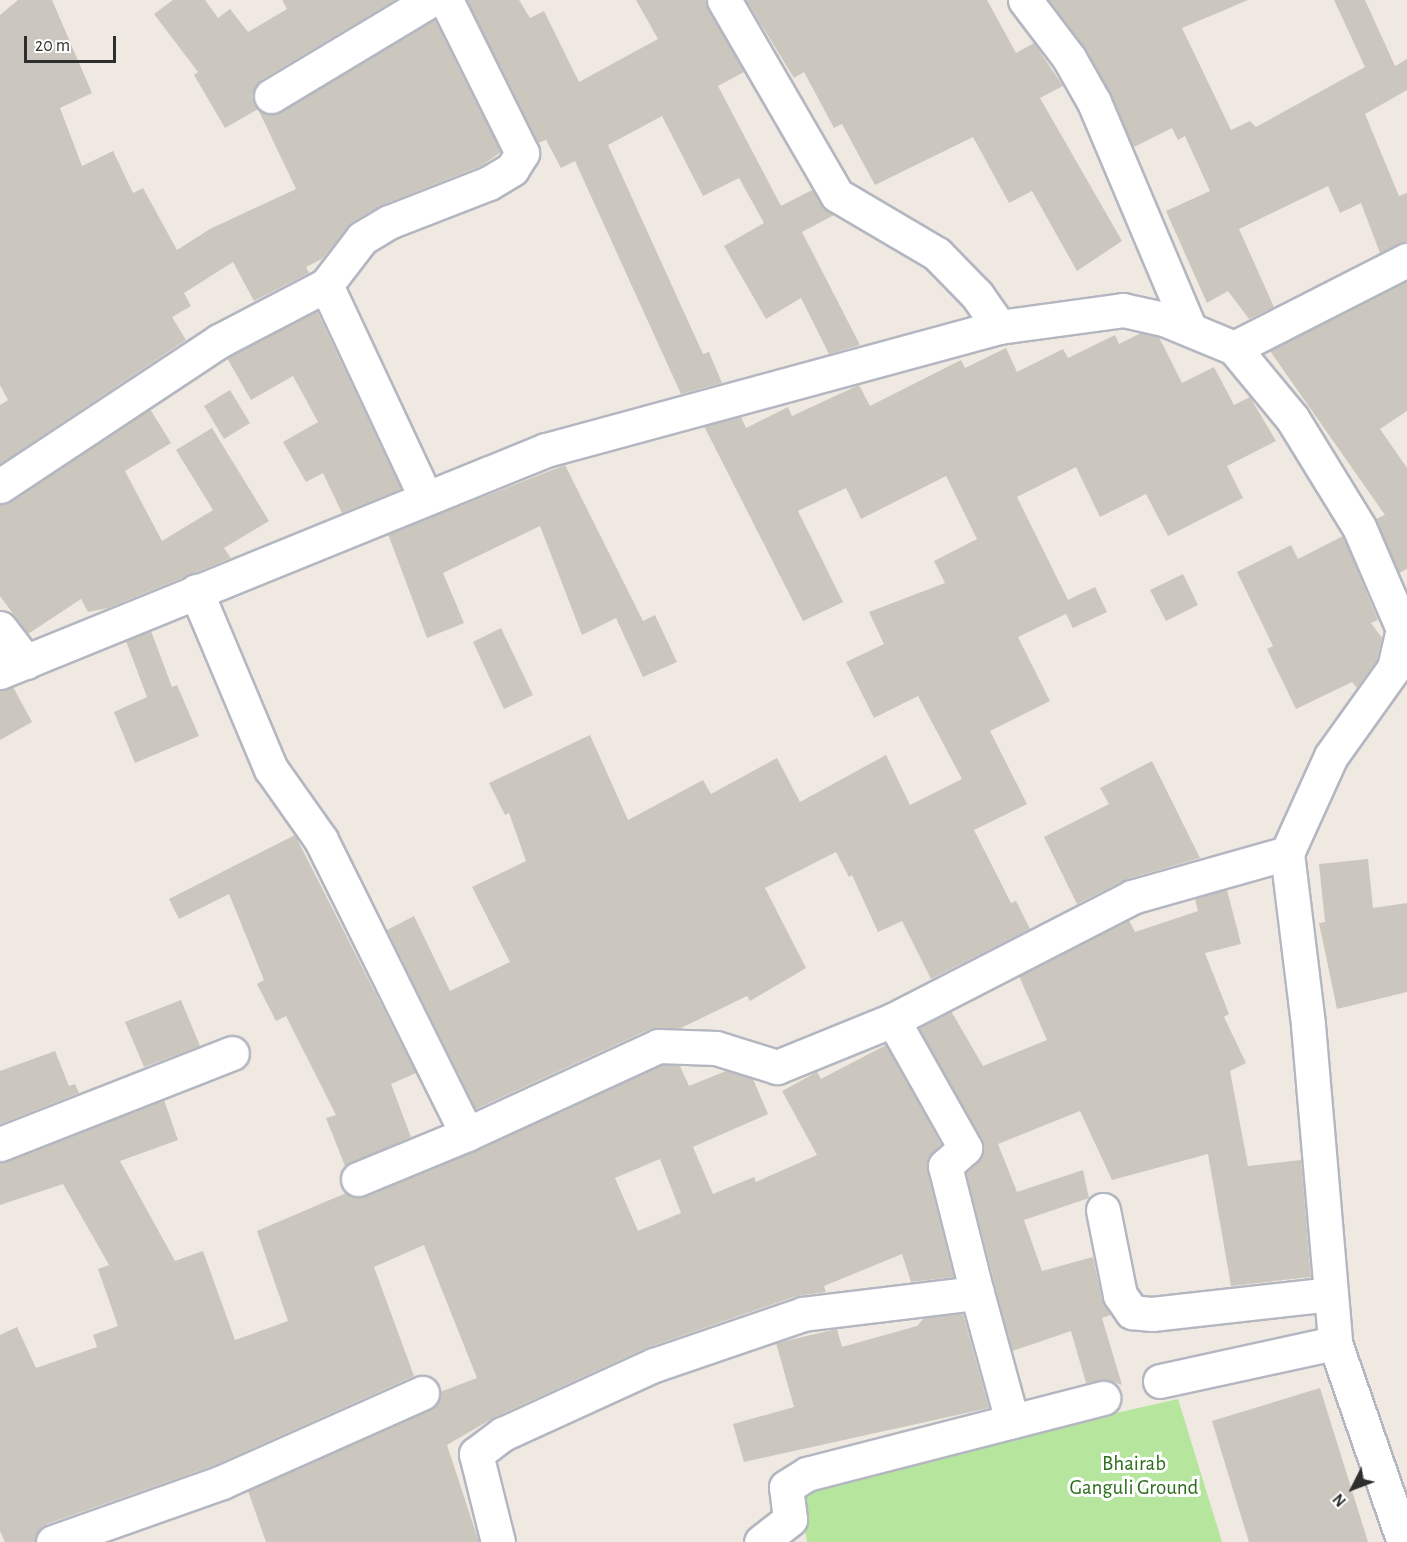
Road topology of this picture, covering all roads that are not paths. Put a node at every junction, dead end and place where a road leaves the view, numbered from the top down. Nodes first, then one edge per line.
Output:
1 (431, 0) edge
2 (446, 0) edge
3 (724, 0) edge
4 (1024, 0) edge
5 (271, 96) dead end
6 (1407, 260) edge
7 (326, 285) junction
8 (999, 327) junction
9 (1190, 329) junction
10 (1234, 348) junction
11 (0, 486) edge
12 (426, 498) junction
13 (196, 591) junction
14 (0, 628) edge
15 (1405, 628) edge
16 (13, 667) edge
17 (1287, 853) junction
18 (893, 1020) junction
19 (232, 1053) dead end
20 (467, 1134) junction
21 (0, 1144) edge
22 (358, 1179) dead end
23 (1103, 1210) dead end
24 (977, 1293) junction
25 (1330, 1294) junction
26 (1335, 1343) junction
27 (1160, 1381) dead end
28 (422, 1393) dead end
29 (1103, 1398) dead end
30 (1012, 1421) junction
31 (54, 1542) edge
32 (498, 1542) edge
33 (761, 1542) edge
34 (1404, 1542) edge

1 - 5 street
2 - 7 street
3 - 8 street
4 - 9 street
6 - 10 street
7 - 11 street
7 - 12 street
8 - 9 street
8 - 12 street
9 - 10 street
10 - 15 street
12 - 13 street
13 - 16 street
13 - 20 street
14 - 16 street
15 - 17 street
17 - 18 street
17 - 25 street
18 - 20 street
18 - 24 street
19 - 21 street
20 - 22 street
23 - 25 street
24 - 30 street
24 - 32 street
25 - 26 street
26 - 27 street
26 - 34 street
28 - 31 street
29 - 30 street
30 - 33 street

